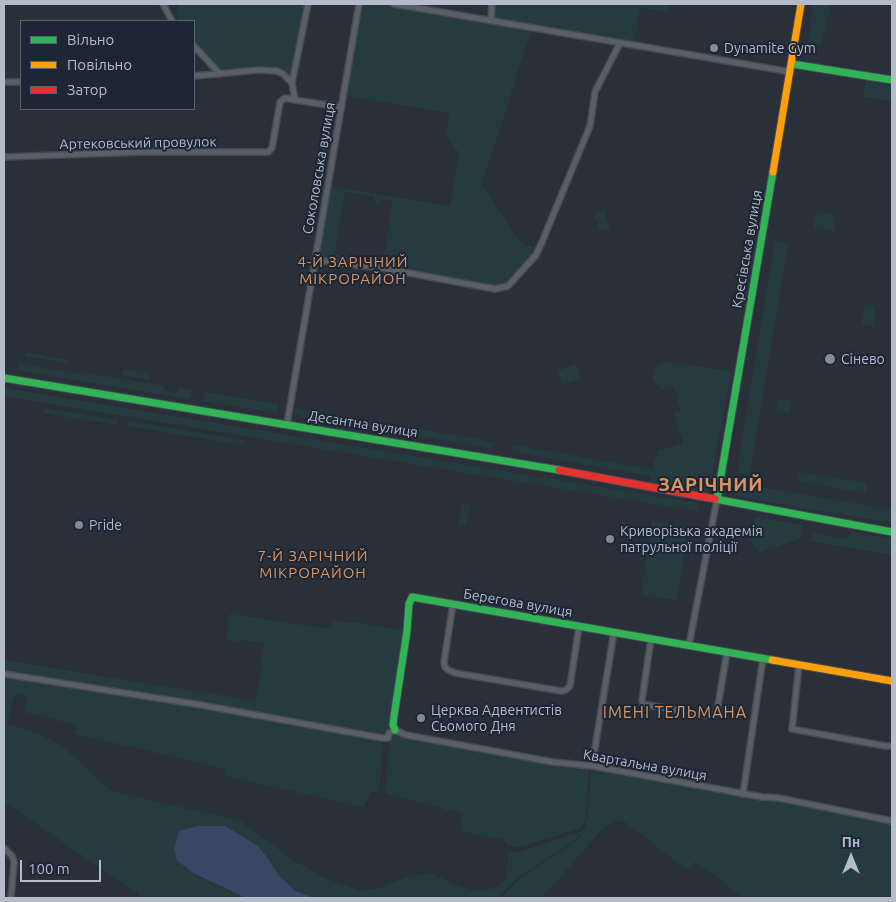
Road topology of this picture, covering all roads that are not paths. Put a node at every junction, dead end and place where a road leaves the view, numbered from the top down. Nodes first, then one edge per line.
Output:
1 (162, 4) edge
2 (308, 4) edge
3 (359, 4) edge
4 (394, 4) edge
5 (492, 4) edge
6 (801, 4) edge
7 (171, 20) edge
8 (491, 20) junction
9 (620, 43) junction
10 (195, 47) edge
11 (792, 64) junction
12 (790, 72) junction
13 (220, 74) junction
14 (195, 76) edge
15 (892, 80) edge
16 (4, 82) edge
17 (20, 82) edge
18 (292, 83) junction
19 (296, 100) junction
20 (341, 107) junction
21 (4, 156) edge
22 (315, 260) junction
23 (4, 378) edge
24 (287, 424) junction
25 (717, 499) junction
26 (892, 532) edge
27 (453, 604) junction
28 (578, 626) junction
29 (614, 632) junction
30 (652, 639) junction
31 (689, 645) junction
32 (727, 652) junction
33 (763, 658) junction
34 (799, 664) junction
35 (4, 674) edge
36 (892, 681) edge
37 (395, 730) junction
38 (892, 746) edge
39 (592, 766) junction
40 (743, 794) junction
41 (892, 821) edge
42 (4, 848) edge
43 (11, 898) edge

1 - 7 street
2 - 18 street
3 - 20 street, Соколовська вулиця
4 - 8 street
5 - 8 street
6 - 11 street, Кресівська вулиця
8 - 9 street
9 - 12 street
9 - 22 street
10 - 13 street
11 - 12 street, Кресівська вулиця
11 - 15 street
12 - 25 street, Кресівська вулиця
13 - 14 street
13 - 18 street
16 - 17 street
18 - 19 street
19 - 20 street
19 - 21 street, Артековський провулок
20 - 22 street, Соколовська вулиця
22 - 24 street, Соколовська вулиця
23 - 24 street, Десантна вулиця
24 - 25 street, Десантна вулиця
25 - 26 street, Десантна вулиця
25 - 31 street
27 - 28 street, Берегова вулиця
27 - 28 street, Берегова вулиця
27 - 37 street, Берегова вулиця
28 - 29 street, Берегова вулиця
29 - 30 street, Берегова вулиця
29 - 39 street
30 - 31 street, Берегова вулиця
30 - 32 street
31 - 32 street, Берегова вулиця
32 - 33 street, Берегова вулиця
33 - 34 street, Берегова вулиця
33 - 40 street
34 - 36 street, Берегова вулиця
34 - 38 street
35 - 37 street
37 - 39 street, Квартальна вулиця
39 - 40 street, Квартальна вулиця
40 - 41 street, Квартальна вулиця
42 - 43 street

